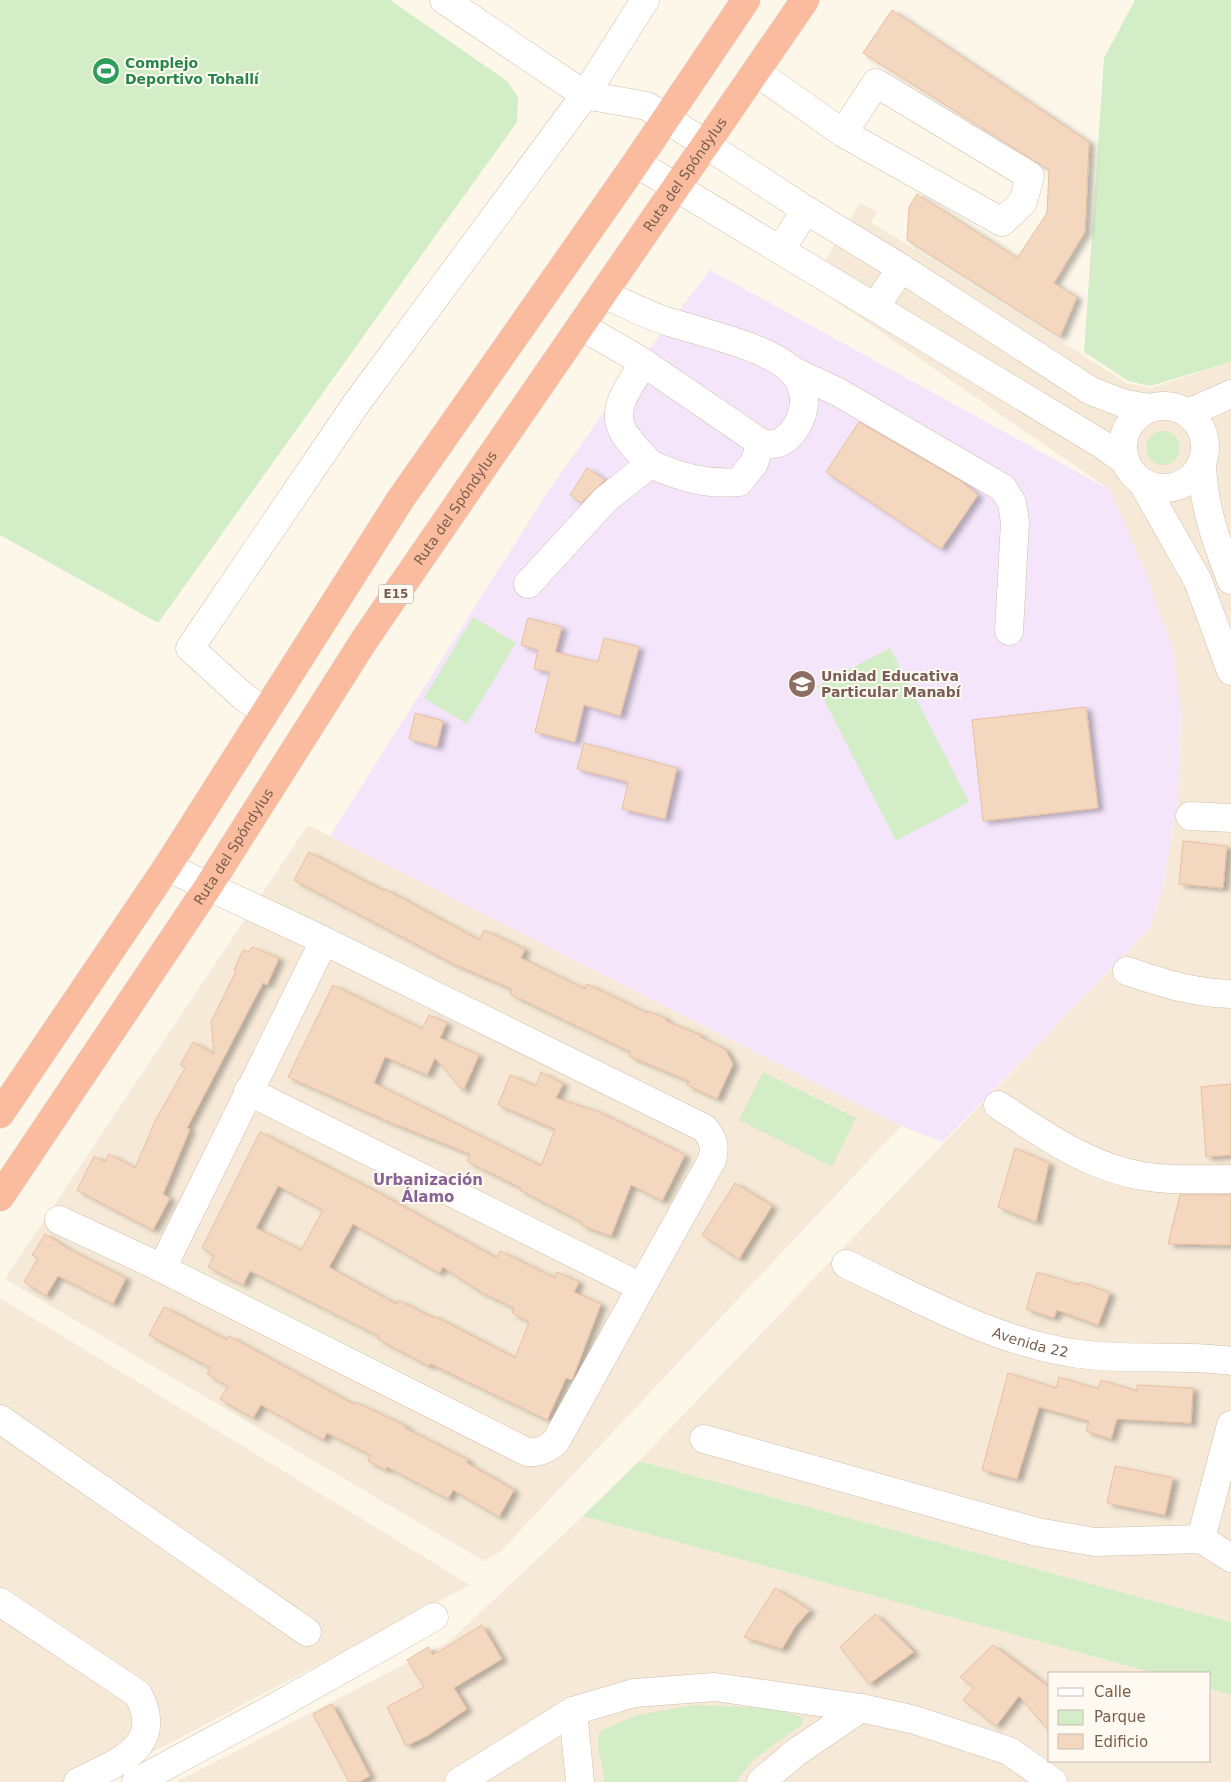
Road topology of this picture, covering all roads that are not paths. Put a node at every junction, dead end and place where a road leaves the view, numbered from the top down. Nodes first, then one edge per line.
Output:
1 (444, 0) edge
2 (645, 0) edge
3 (746, 0) edge
4 (804, 0) edge
5 (756, 72) junction
6 (585, 95) junction
7 (665, 120) junction
8 (843, 133) junction
9 (706, 145) junction
10 (636, 163) junction
11 (676, 188) junction
12 (806, 210) junction
13 (781, 249) junction
14 (901, 268) junction
15 (603, 294) junction
16 (876, 306) junction
17 (581, 326) junction
18 (644, 363) junction
19 (791, 370) junction
20 (1231, 394) edge
21 (1150, 408) junction
22 (1188, 413) junction
23 (761, 443) junction
24 (1202, 463) junction
25 (650, 464) junction
26 (1134, 472) junction
27 (1231, 580) edge
28 (528, 584) dead end
29 (1009, 631) dead end
30 (1230, 666) edge
31 (266, 711) junction
32 (1190, 816) dead end
33 (1231, 818) edge
34 (167, 867) junction
35 (208, 887) junction
36 (324, 941) junction
37 (1126, 971) dead end
38 (1231, 994) edge
39 (248, 1091) junction
40 (998, 1105) dead end
41 (0, 1114) edge
42 (1231, 1179) edge
43 (0, 1197) edge
44 (59, 1220) dead end
45 (846, 1264) dead end
46 (162, 1268) junction
47 (642, 1287) junction
48 (1231, 1361) edge
49 (0, 1419) edge
50 (1231, 1425) edge
51 (704, 1439) dead end
52 (1200, 1540) junction
53 (1231, 1558) edge
54 (0, 1602) edge
55 (434, 1617) dead end
56 (307, 1632) dead end
57 (860, 1708) junction
58 (574, 1711) junction
59 (78, 1782) edge
60 (136, 1782) edge
61 (459, 1782) edge
62 (580, 1782) edge
63 (761, 1782) edge
64 (1053, 1782) edge

1 - 6 street
2 - 6 street
3 - 7 highway
4 - 5 highway, Ruta del Spóndylus / E15
5 - 8 street
5 - 9 highway, Ruta del Spóndylus / E15
6 - 7 street
6 - 31 street
7 - 9 street
7 - 10 highway
8 - 8 street
9 - 11 highway, Ruta del Spóndylus / E15
9 - 12 street
10 - 11 street
10 - 31 highway
11 - 13 street
11 - 15 highway, Ruta del Spóndylus / E15
12 - 13 street
12 - 14 street
13 - 16 street
14 - 16 street
14 - 21 street
15 - 17 highway, Ruta del Spóndylus / E15
15 - 19 street
16 - 26 street
17 - 18 street
17 - 35 highway, Ruta del Spóndylus / E15
18 - 23 street
18 - 25 street
19 - 23 street
19 - 29 street
20 - 22 street
21 - 22 street
21 - 26 street
22 - 24 street
23 - 25 street
24 - 26 street
24 - 27 street
25 - 28 street
26 - 30 street
31 - 34 highway
32 - 33 street
34 - 35 street
34 - 41 highway
35 - 36 street
35 - 43 highway, Ruta del Spóndylus / E15
36 - 39 street
36 - 47 street
37 - 38 street
39 - 46 street
39 - 47 street
40 - 42 street
44 - 46 street
45 - 48 street, Avenida 22
46 - 47 street
49 - 56 street
50 - 52 street
51 - 52 street
52 - 53 street
54 - 59 street
55 - 60 street
57 - 58 street
57 - 63 street
57 - 64 street
58 - 61 street
58 - 62 street

